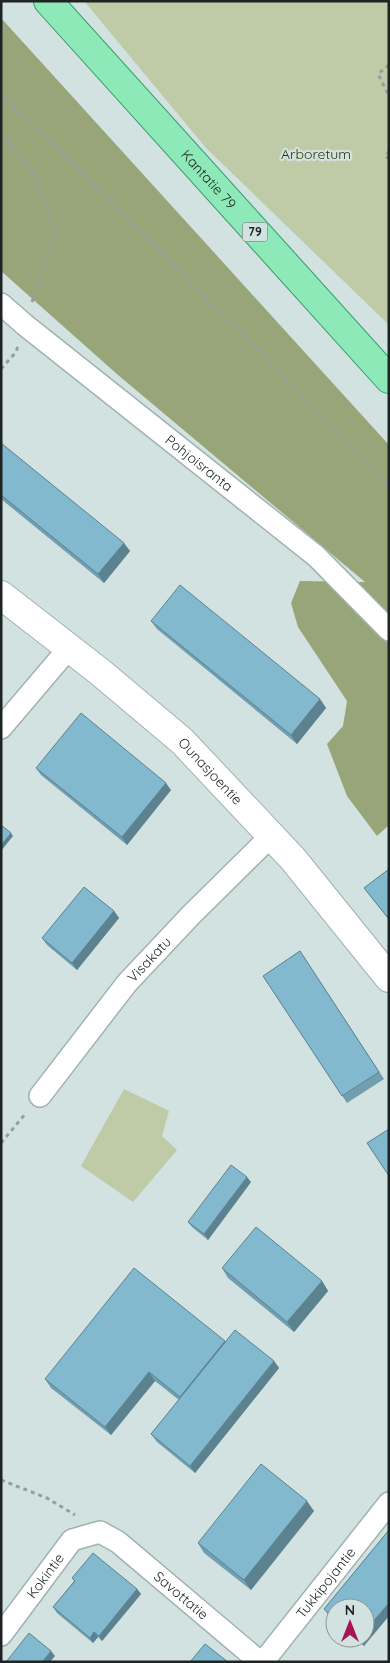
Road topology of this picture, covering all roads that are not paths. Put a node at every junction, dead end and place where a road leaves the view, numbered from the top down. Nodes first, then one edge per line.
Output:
1 (48, 1) edge
2 (1, 304) edge
3 (389, 379) edge
4 (1, 596) edge
5 (389, 630) edge
6 (69, 648) junction
7 (1, 728) edge
8 (272, 836) junction
9 (389, 978) edge
10 (40, 1096) road end
11 (389, 1503) edge
12 (100, 1532) joint
13 (1, 1635) edge
14 (261, 1662) edge

1 - 3 main road, Kantatie 79 / 79
2 - 5 street, Pohjoisranta
4 - 6 street, Ounasjoentie
6 - 7 street
6 - 8 street, Ounasjoentie
8 - 9 street, Ounasjoentie
8 - 10 street, Visakatu
11 - 14 street, Tukkipojantie
12 - 13 street, Kokintie
12 - 14 street, Savottatie

